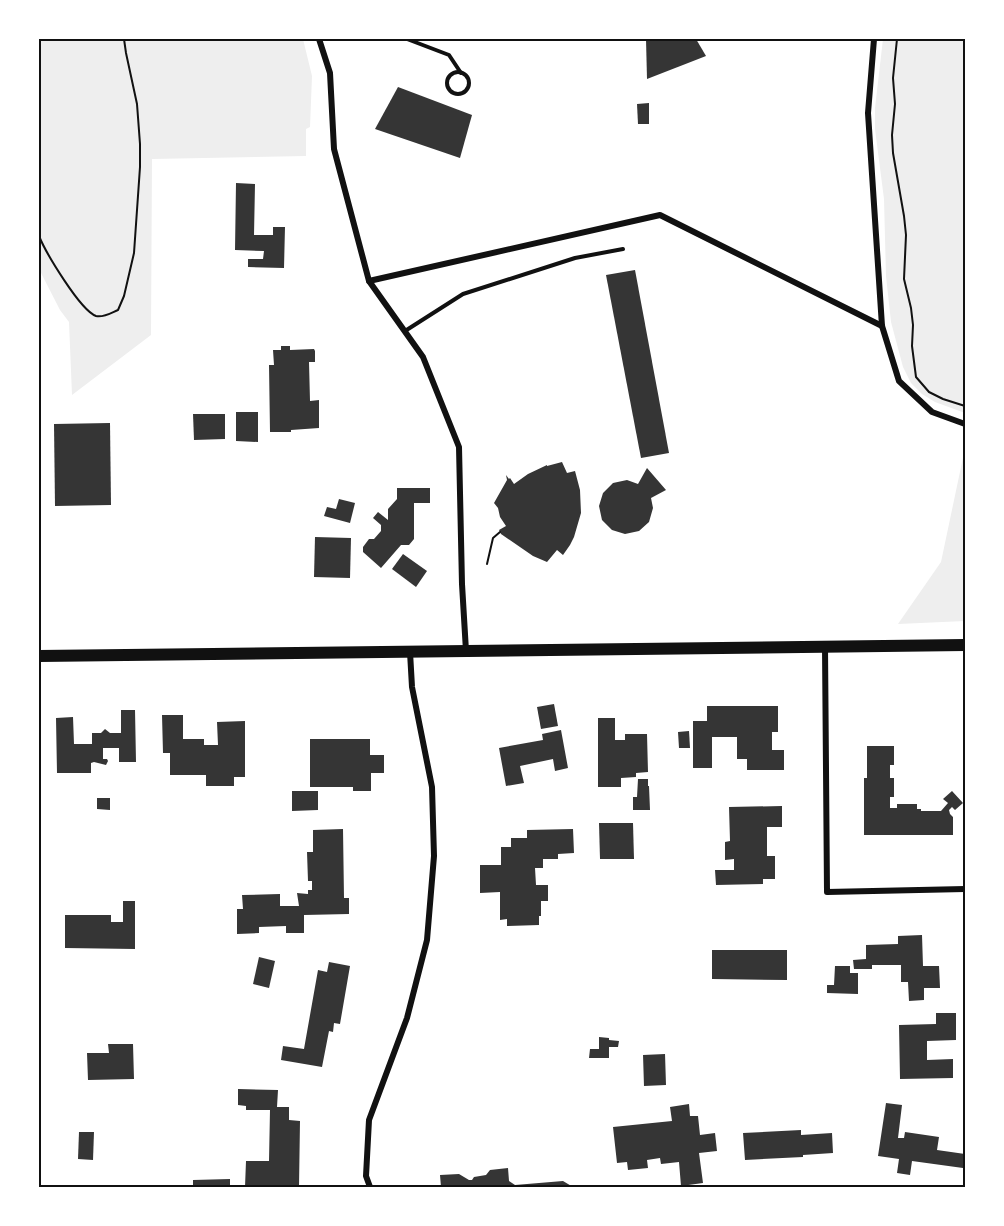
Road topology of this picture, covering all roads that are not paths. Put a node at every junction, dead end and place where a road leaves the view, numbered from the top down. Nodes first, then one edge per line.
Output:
1 (319, 39) edge
2 (407, 39) edge
3 (874, 39) edge
4 (461, 73) junction
5 (623, 249) dead end
6 (369, 281) junction
7 (882, 326) junction
8 (405, 331) junction
9 (965, 424) edge
10 (965, 645) edge
11 (825, 647) junction
12 (466, 651) junction
13 (410, 652) junction
14 (39, 656) edge
15 (965, 889) edge
16 (370, 1187) edge

1 - 6 street
2 - 4 lane
3 - 7 street
4 - 4 lane
5 - 8 lane
6 - 7 street
6 - 8 street
7 - 9 street
8 - 12 street
10 - 11 main road
11 - 12 main road
11 - 15 street
12 - 13 main road
13 - 14 main road
13 - 16 street

